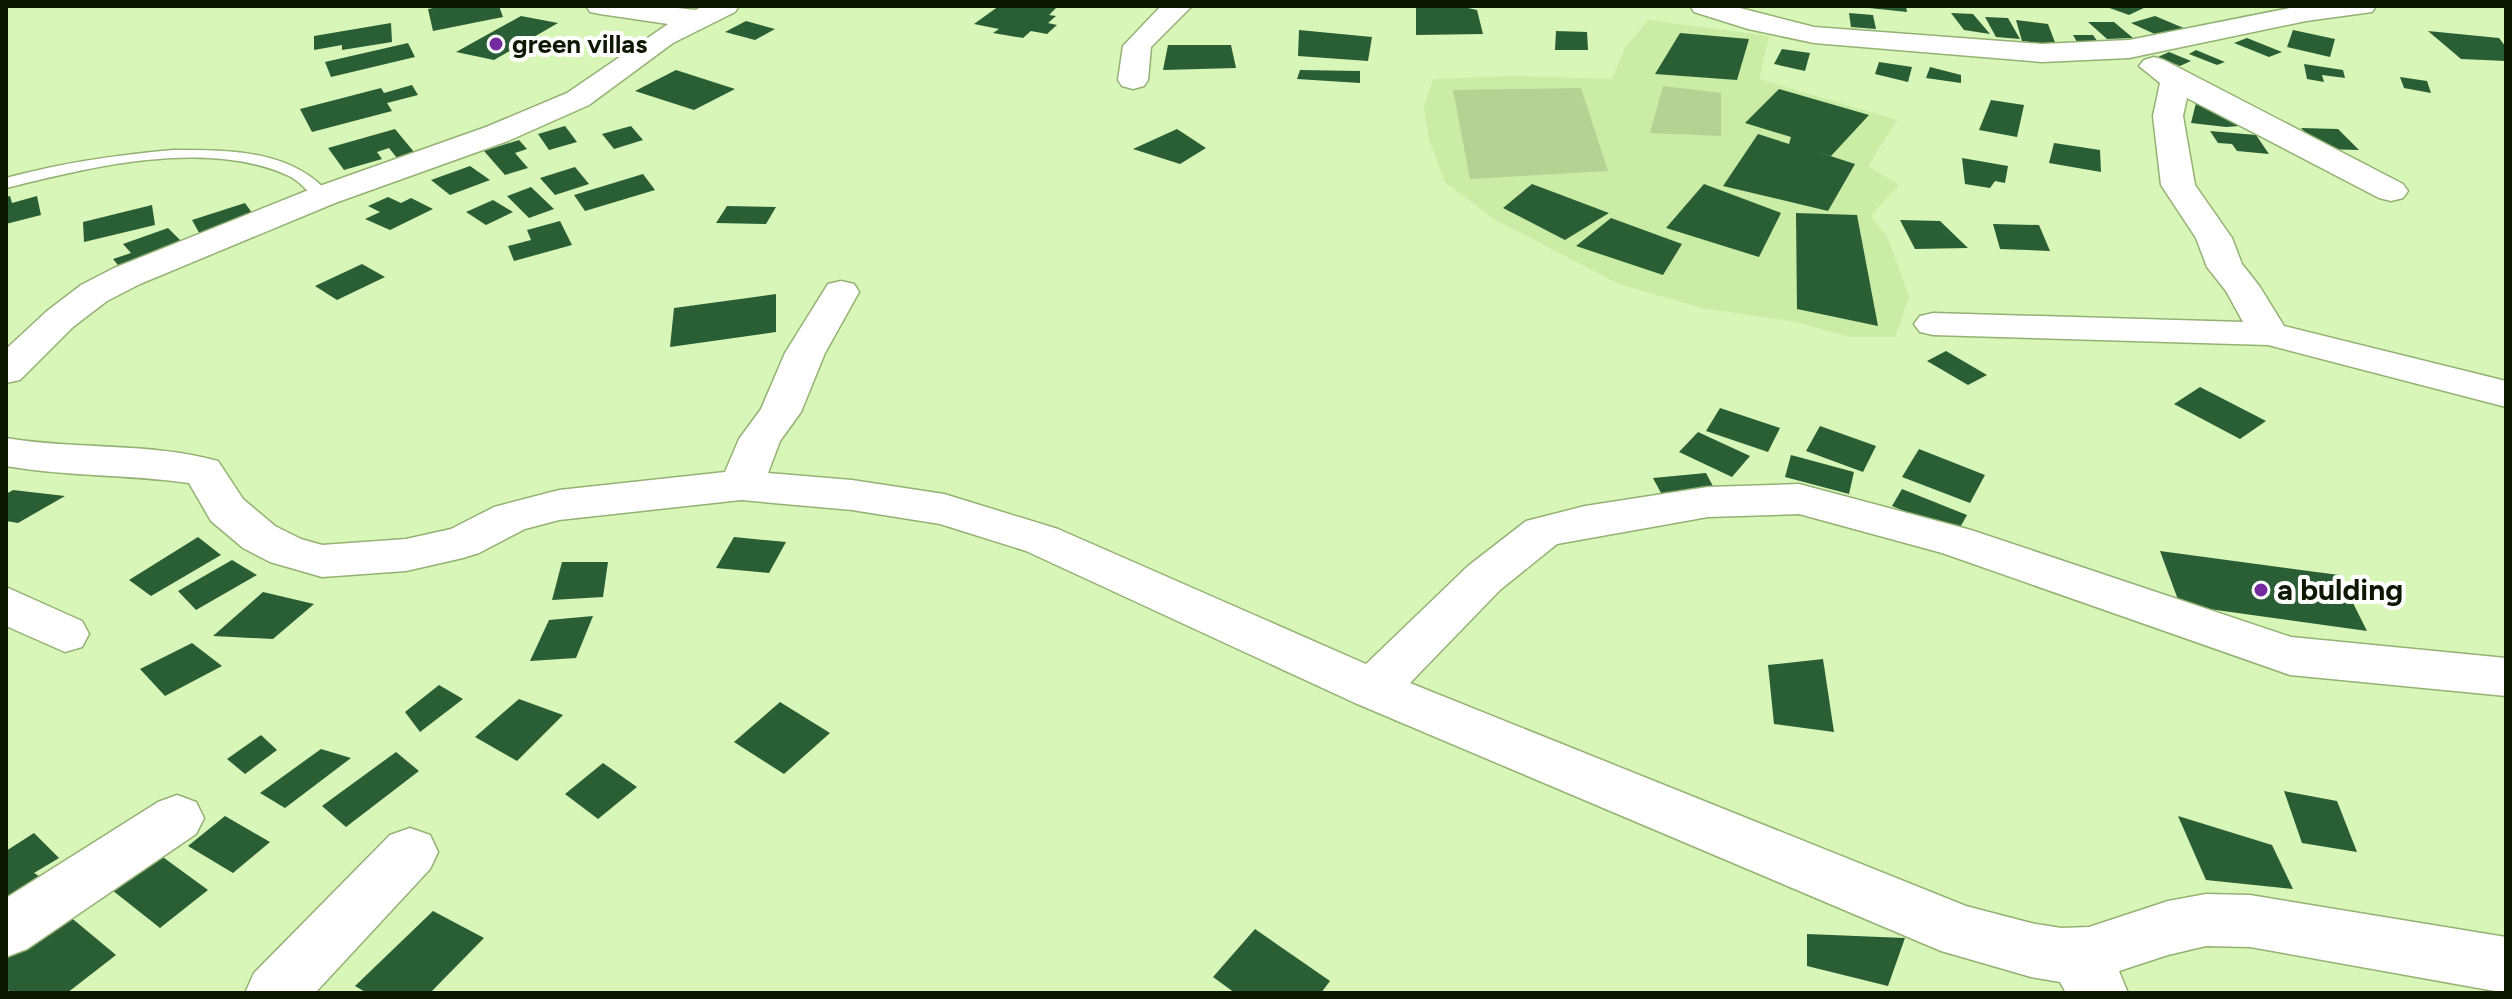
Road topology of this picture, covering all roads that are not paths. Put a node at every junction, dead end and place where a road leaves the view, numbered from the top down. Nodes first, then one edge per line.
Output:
1 (600, 6) edge
2 (1178, 6) edge
3 (1704, 6) edge
4 (2362, 6) edge
5 (711, 12) edge
6 (2129, 49) junction
7 (1133, 80) dead end
8 (2176, 80) junction
9 (6, 183) edge
10 (2391, 191) dead end
11 (323, 196) junction
12 (841, 292) dead end
13 (1933, 324) dead end
14 (2269, 334) junction
15 (8, 366) edge
16 (2506, 394) edge
17 (6, 452) edge
18 (741, 485) junction
19 (6, 605) edge
20 (65, 634) dead end
21 (2506, 677) edge
22 (1373, 689) junction
23 (177, 818) dead end
24 (410, 852) dead end
25 (6, 930) edge
26 (2506, 965) edge
27 (2087, 974) edge
28 (275, 993) edge

1 - 5 street
2 - 7 street
3 - 6 street
4 - 6 street
5 - 11 street
6 - 8 street
8 - 10 street
8 - 14 street
9 - 11 lane
11 - 15 street
12 - 18 street
13 - 14 street
14 - 16 street
17 - 18 street
18 - 22 street
19 - 20 street
21 - 22 street
22 - 27 street
23 - 25 street
24 - 28 street
26 - 27 street

